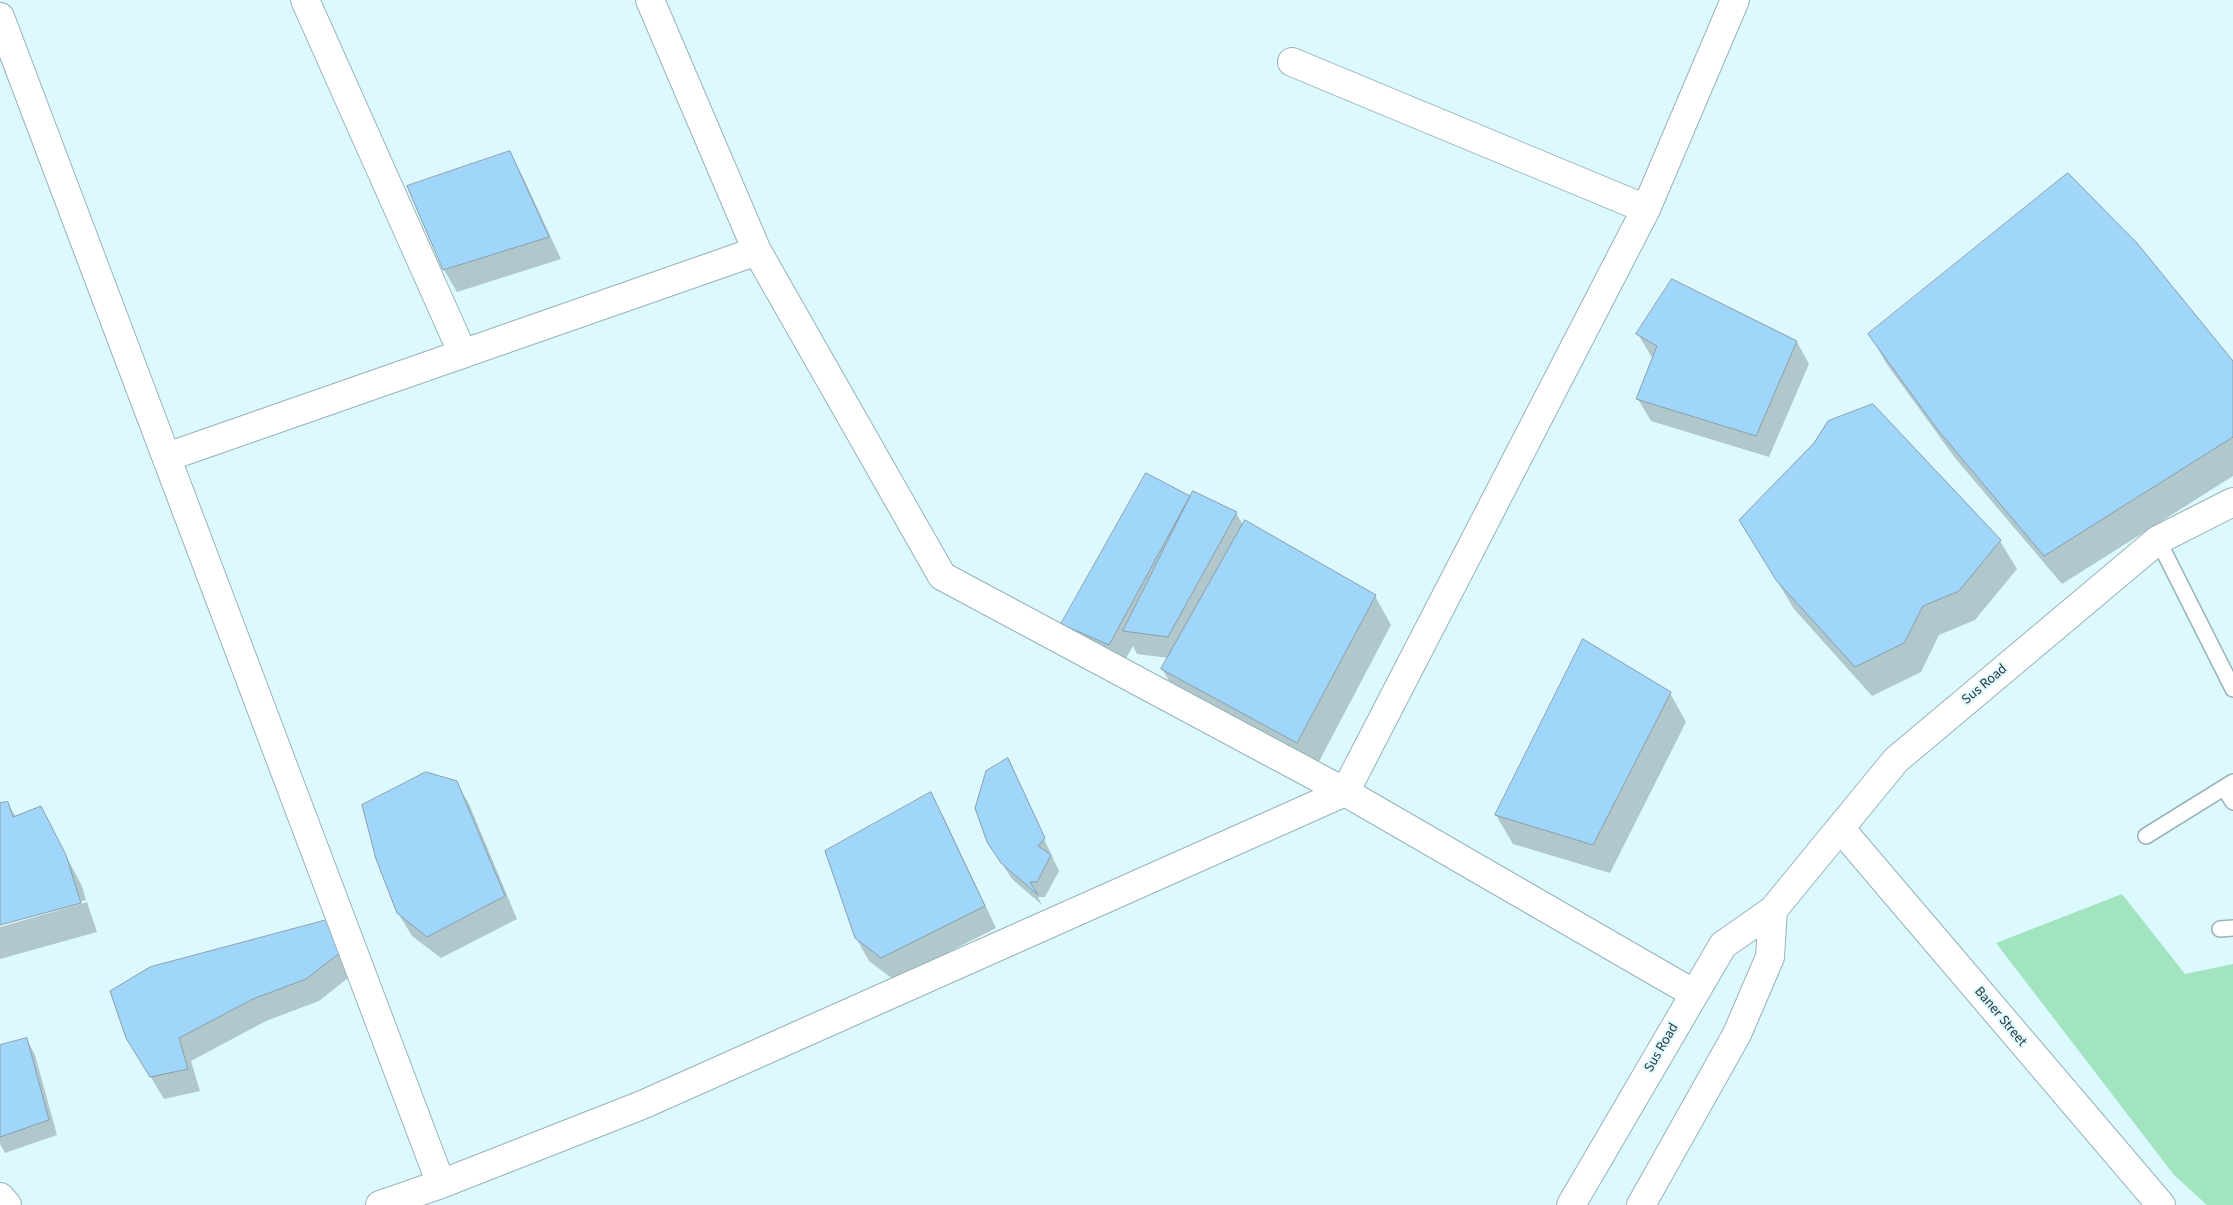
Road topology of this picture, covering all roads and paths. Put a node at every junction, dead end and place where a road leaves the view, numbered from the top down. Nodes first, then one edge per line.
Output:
1 (305, 0) edge
2 (650, 0) edge
3 (1735, 0) edge
4 (0, 17) edge
5 (1292, 62) dead end
6 (1646, 209) junction
7 (757, 251) junction
8 (463, 354) junction
9 (167, 457) junction
10 (2233, 502) edge
11 (2158, 540) junction
12 (2233, 689) edge
13 (2228, 785) edge
14 (1345, 792) junction
15 (2233, 802) edge
16 (1840, 828) junction
17 (2146, 836) dead end
18 (1773, 910) junction
19 (1693, 994) junction
20 (442, 1184) junction
21 (0, 1197) edge
22 (7, 1205) edge
23 (380, 1205) edge
24 (1571, 1205) edge
25 (1641, 1205) edge
26 (2161, 1205) edge

1 - 8 street
2 - 7 street
3 - 6 street
4 - 9 street
5 - 6 street
6 - 14 street
7 - 8 street
7 - 14 street
8 - 9 street
9 - 20 street
10 - 11 street, Sus Road
11 - 12 lane
11 - 16 street, Sus Road
13 - 15 lane
13 - 17 lane
14 - 19 street
14 - 20 street
16 - 18 street, Sus Road
16 - 26 street, Baner Street
18 - 19 street, Sus Road
18 - 25 street
19 - 24 street, Sus Road
20 - 23 street
21 - 22 street

